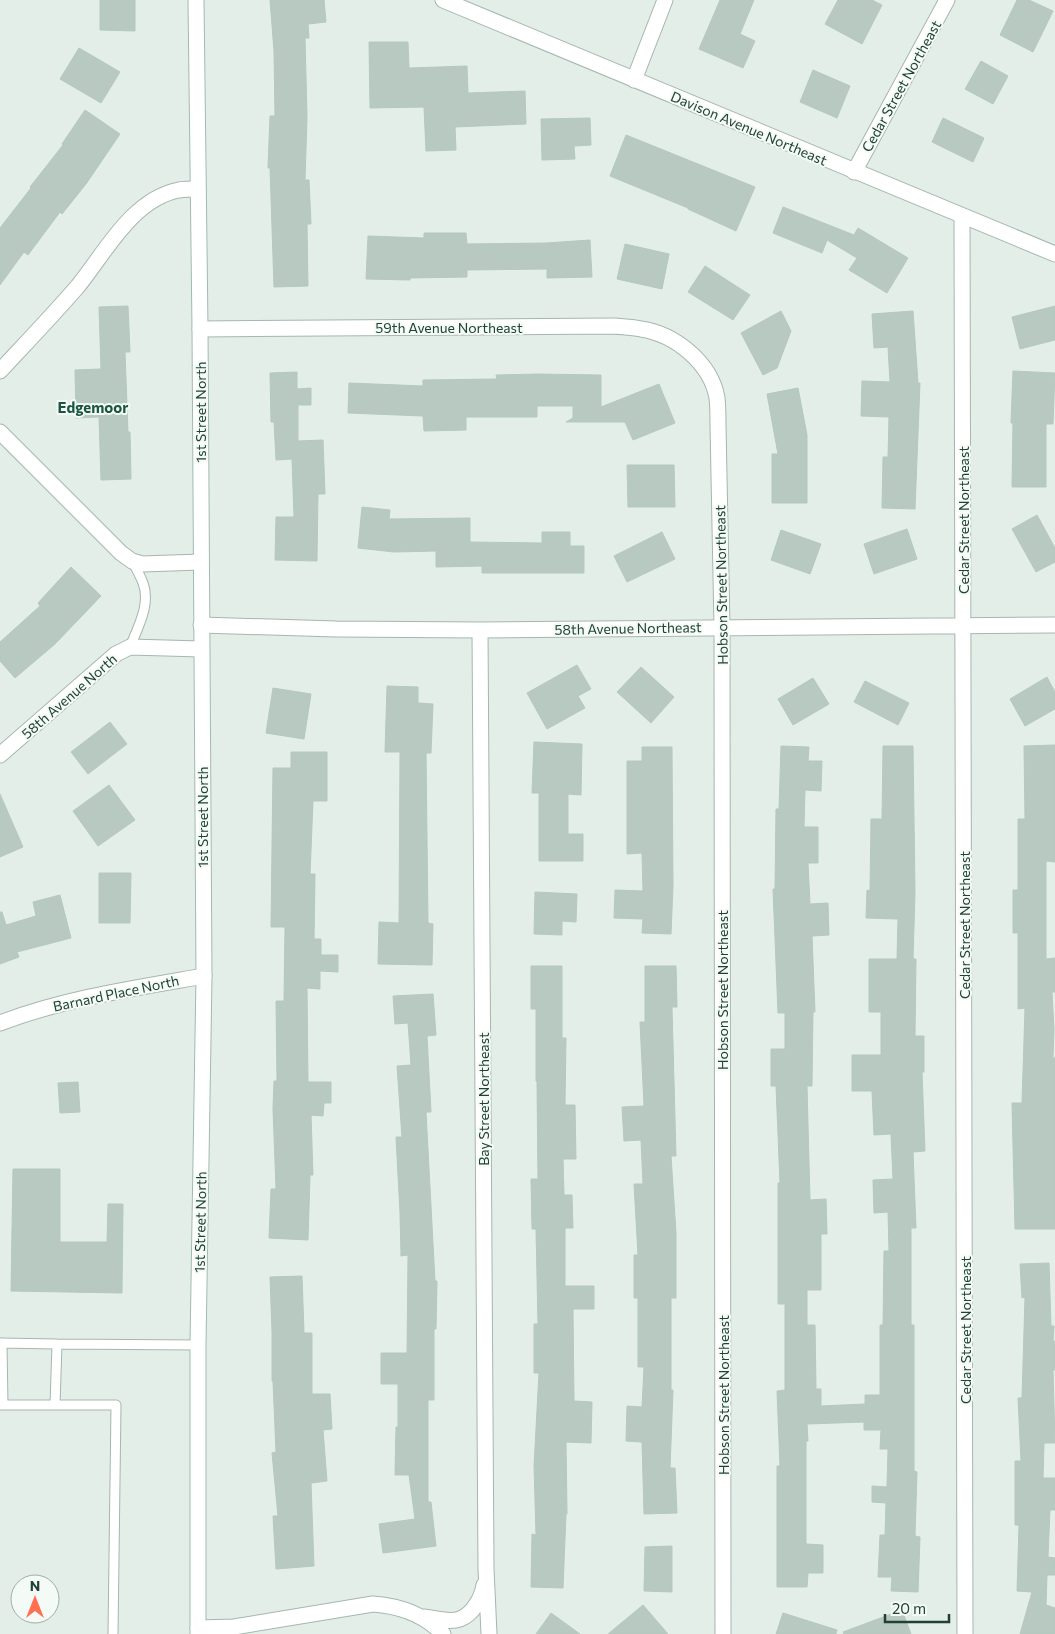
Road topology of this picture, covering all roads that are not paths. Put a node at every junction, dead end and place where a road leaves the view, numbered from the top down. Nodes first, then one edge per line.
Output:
1 (196, 0) edge
2 (443, 0) edge
3 (665, 0) edge
4 (948, 0) edge
5 (634, 80) junction
6 (854, 172) junction
7 (198, 189) junction
8 (962, 216) junction
9 (1055, 254) edge
10 (200, 329) junction
11 (692, 354) joint
12 (0, 371) edge
13 (0, 432) edge
14 (132, 561) junction
15 (201, 562) junction
16 (201, 625) junction
17 (1055, 625) edge
18 (963, 626) junction
19 (722, 628) junction
20 (480, 630) junction
21 (130, 647) junction
22 (201, 649) junction
23 (0, 755) edge
24 (204, 976) junction
25 (0, 1023) edge
26 (1, 1343) edge
27 (57, 1344) junction
28 (198, 1345) junction
29 (2, 1405) edge
30 (55, 1405) junction
31 (486, 1569) junction
32 (418, 1616) junction
33 (198, 1631) edge
34 (113, 1634) edge
35 (443, 1634) edge
36 (489, 1634) edge
37 (723, 1634) edge
38 (966, 1634) edge

1 - 7 street, 1st Street North
2 - 5 street, Davison Avenue Northeast
3 - 5 street
4 - 6 street, Cedar Street Northeast
5 - 6 street, Davison Avenue Northeast
6 - 8 street, Davison Avenue Northeast
7 - 10 street, 1st Street North
7 - 12 street
8 - 9 street, Davison Avenue Northeast
8 - 18 street, Cedar Street Northeast
10 - 11 street, 59th Avenue Northeast
10 - 15 street, 1st Street North
11 - 19 street, Hobson Street Northeast
13 - 14 street
14 - 15 street
14 - 21 lane
15 - 16 street, 1st Street North
16 - 20 street, 58th Avenue Northeast
16 - 22 street, 1st Street North
17 - 18 street, 58th Avenue Northeast
18 - 19 street, 58th Avenue Northeast
18 - 38 street, Cedar Street Northeast
19 - 20 street, 58th Avenue Northeast
19 - 37 street, Hobson Street Northeast
20 - 31 street, Bay Street Northeast
21 - 22 street, 58th Avenue North
21 - 23 street, 58th Avenue North
22 - 24 street, 1st Street North
24 - 25 street, Barnard Place North
24 - 28 street, 1st Street North
26 - 27 lane
26 - 29 lane
27 - 28 lane
27 - 30 lane
28 - 33 street, 1st Street North
29 - 30 lane
30 - 34 lane
31 - 32 street, Bay Street Northeast
31 - 36 street, Bay Street Northeast
32 - 33 street
32 - 35 street

